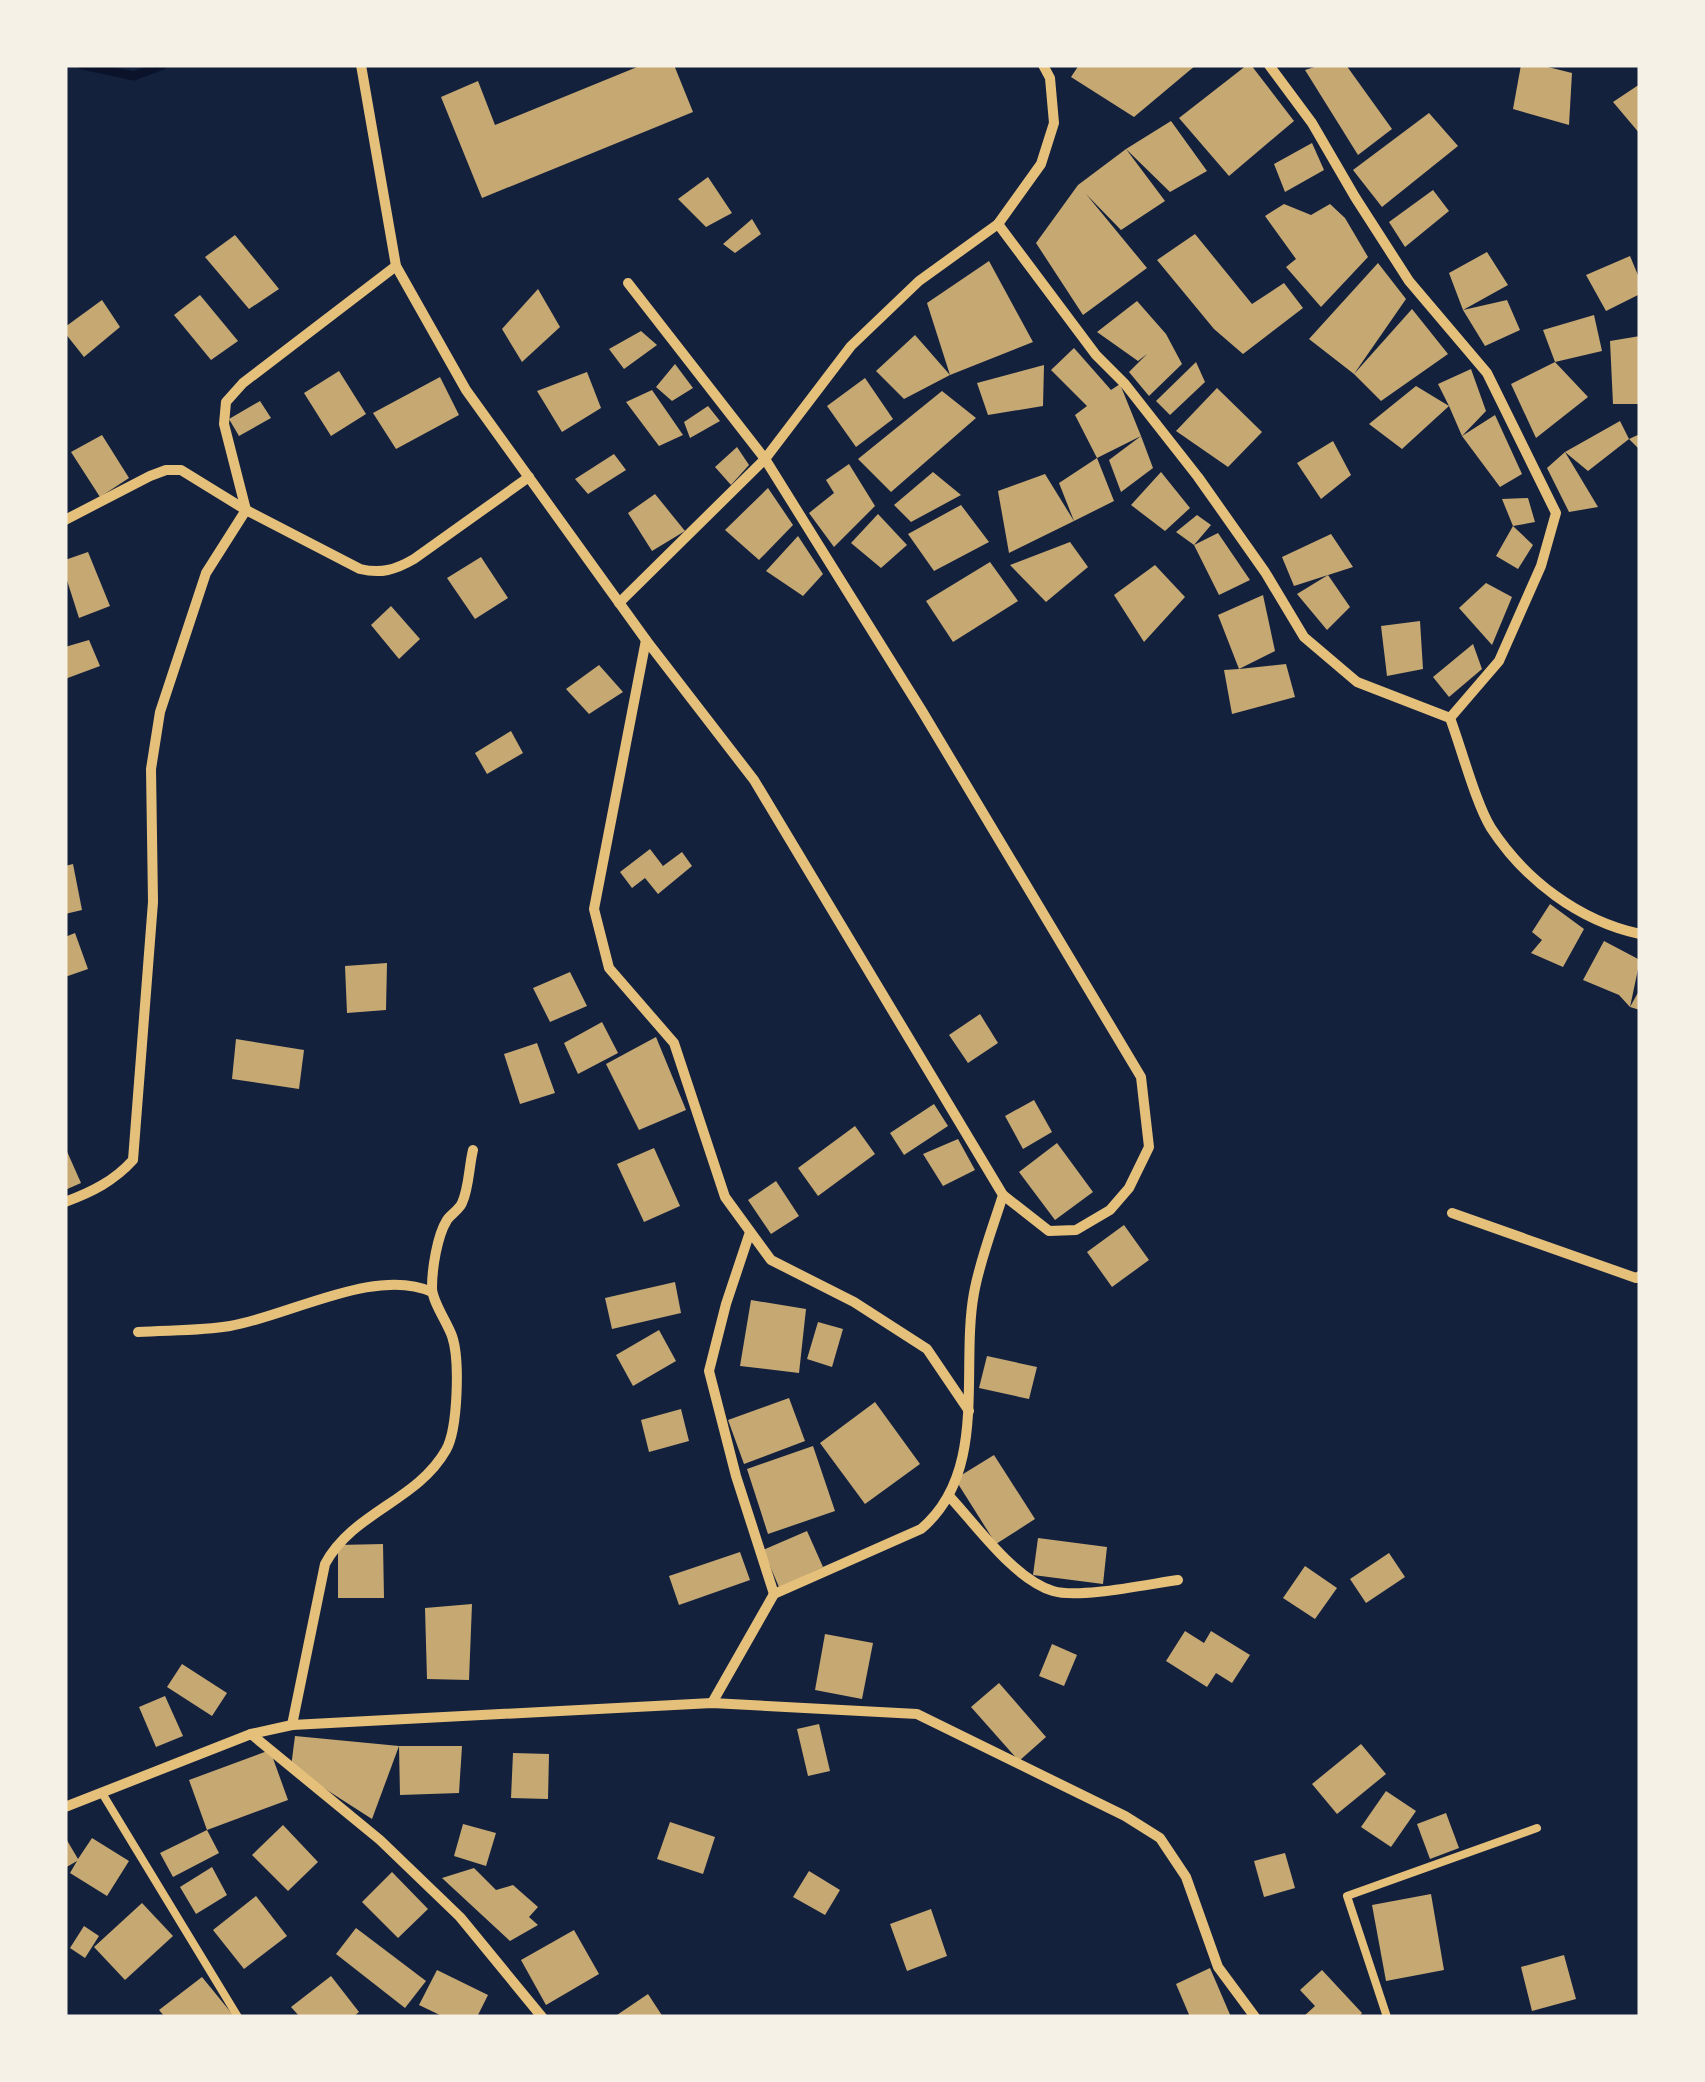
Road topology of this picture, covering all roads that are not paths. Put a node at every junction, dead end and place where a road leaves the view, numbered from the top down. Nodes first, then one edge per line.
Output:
1 (361, 65) edge
2 (1042, 65) edge
3 (1269, 65) edge
4 (998, 224) junction
5 (396, 266) junction
6 (628, 283) dead end
7 (765, 459) junction
8 (528, 477) junction
9 (246, 510) junction
10 (65, 520) edge
11 (619, 603) junction
12 (646, 640) junction
13 (1450, 718) junction
14 (1640, 934) edge
15 (472, 1150) dead end
16 (1003, 1195) junction
17 (65, 1202) edge
18 (1452, 1213) dead end
19 (750, 1232) junction
20 (1640, 1276) edge
21 (432, 1292) junction
22 (138, 1332) dead end
23 (969, 1412) junction
24 (949, 1496) junction
25 (1178, 1580) dead end
26 (774, 1594) junction
27 (712, 1703) junction
28 (292, 1725) junction
29 (251, 1734) junction
30 (102, 1793) junction
31 (65, 1806) edge
32 (1536, 1828) dead end
33 (238, 2017) edge
34 (542, 2017) edge
35 (1255, 2017) edge
36 (1386, 2017) edge

1 - 5 street
2 - 4 street
3 - 13 street
4 - 7 street
4 - 13 street
5 - 8 street
5 - 9 street
6 - 7 street
7 - 11 street
7 - 16 street
8 - 9 street
8 - 11 street
9 - 10 street
9 - 17 street
11 - 12 street
12 - 16 street
12 - 19 street
13 - 14 street
15 - 21 street
16 - 23 street
18 - 20 street
19 - 23 street
19 - 26 street
21 - 22 street
21 - 28 street
23 - 24 street
24 - 25 street
24 - 26 street
26 - 27 street
27 - 28 street
27 - 35 street
28 - 29 street
29 - 30 street
29 - 34 street
30 - 31 street
30 - 33 lane
32 - 36 lane

